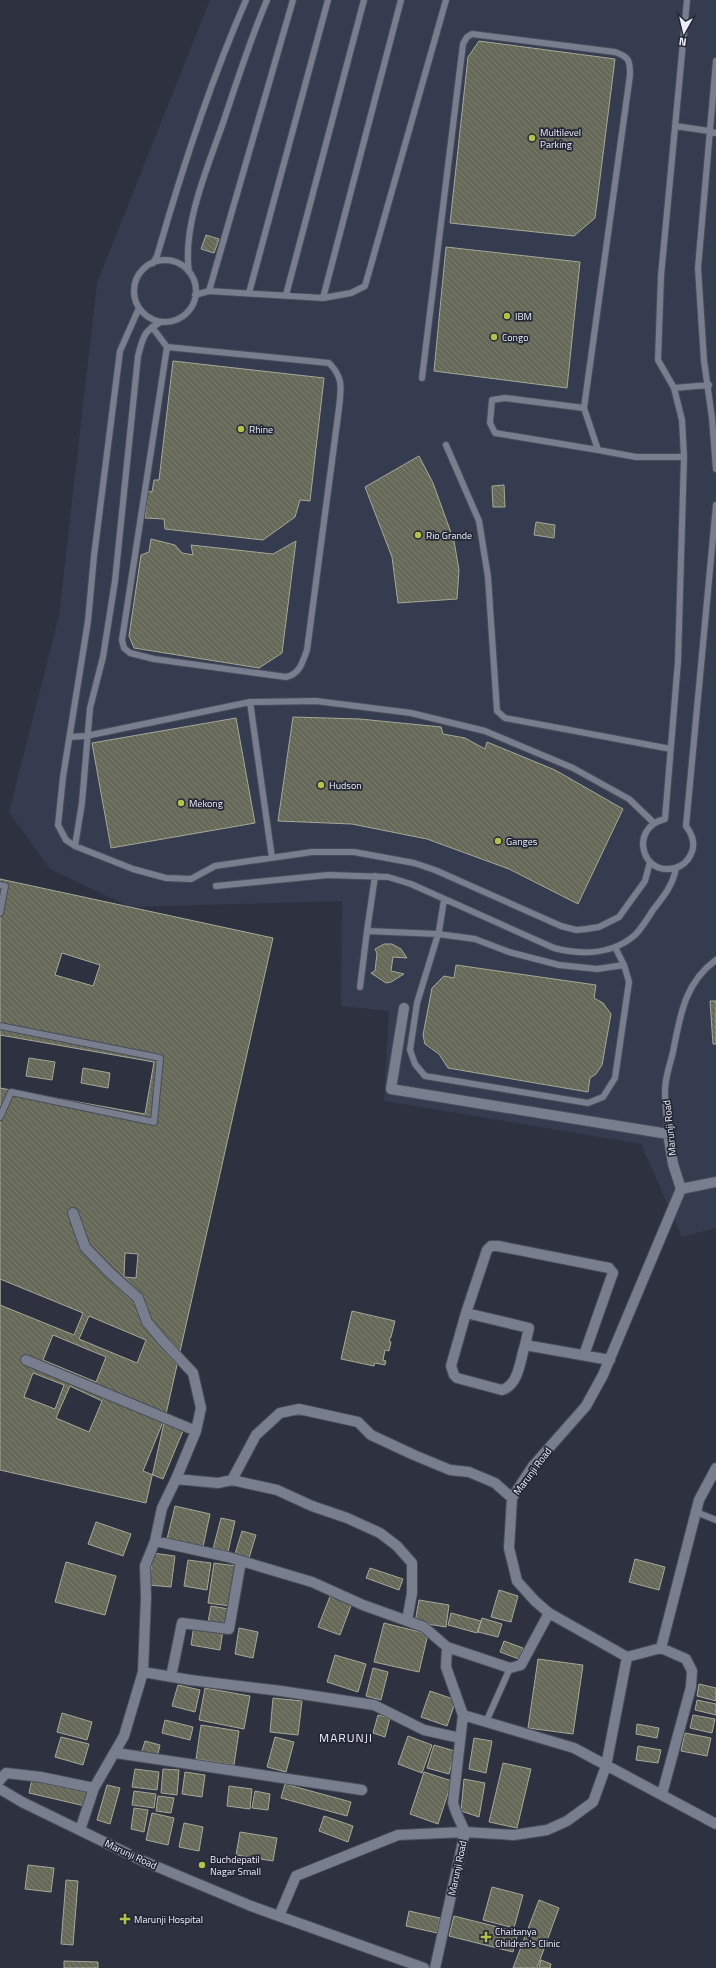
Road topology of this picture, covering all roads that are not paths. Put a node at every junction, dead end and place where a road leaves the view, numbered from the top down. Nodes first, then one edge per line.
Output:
1 (246, 0) edge
2 (267, 0) edge
3 (292, 0) edge
4 (328, 0) edge
5 (364, 0) edge
6 (401, 0) edge
7 (446, 0) edge
8 (687, 0) edge
9 (716, 61) edge
10 (675, 126) junction
11 (709, 131) junction
12 (716, 133) edge
13 (153, 263) junction
14 (189, 272) junction
15 (209, 292) junction
16 (248, 292) junction
17 (195, 295) junction
18 (286, 295) junction
19 (323, 298) junction
20 (139, 308) junction
21 (161, 322) junction
22 (152, 327) junction
23 (167, 347) junction
24 (422, 378) dead end
25 (709, 385) junction
26 (674, 388) junction
27 (584, 408) junction
28 (446, 445) dead end
29 (598, 450) junction
30 (684, 457) junction
31 (716, 469) edge
32 (716, 505) edge
33 (250, 702) junction
34 (86, 736) junction
35 (70, 737) junction
36 (671, 749) junction
37 (654, 823) junction
38 (75, 846) junction
39 (272, 858) junction
40 (650, 862) junction
41 (676, 868) junction
42 (375, 876) junction
43 (0, 886) edge
44 (216, 886) dead end
45 (444, 900) junction
46 (0, 913) edge
47 (367, 931) junction
48 (438, 934) junction
49 (614, 947) junction
50 (716, 960) edge
51 (624, 965) junction
52 (360, 987) dead end
53 (404, 1008) dead end
54 (0, 1026) edge
55 (0, 1117) edge
56 (668, 1134) junction
57 (716, 1182) edge
58 (681, 1188) junction
59 (73, 1213) dead end
60 (466, 1312) junction
61 (524, 1344) junction
62 (584, 1355) junction
63 (26, 1360) dead end
64 (610, 1360) junction
65 (196, 1431) junction
66 (716, 1468) edge
67 (176, 1479) junction
68 (232, 1480) junction
69 (512, 1498) junction
70 (696, 1512) junction
71 (716, 1520) edge
72 (155, 1541) junction
73 (242, 1561) junction
74 (549, 1613) junction
75 (407, 1621) junction
76 (447, 1647) junction
77 (661, 1648) junction
78 (627, 1657) junction
79 (510, 1668) junction
80 (143, 1672) junction
81 (171, 1677) junction
82 (463, 1715) junction
83 (486, 1722) junction
84 (460, 1738) junction
85 (116, 1753) junction
86 (606, 1766) junction
87 (0, 1780) edge
88 (94, 1788) junction
89 (0, 1789) edge
90 (362, 1790) dead end
91 (662, 1794) junction
92 (716, 1824) edge
93 (80, 1830) junction
94 (464, 1832) junction
95 (279, 1916) junction
96 (424, 1968) edge
97 (435, 1968) edge

1 - 13 lane
2 - 14 lane
3 - 15 lane
4 - 16 lane
5 - 18 lane
6 - 19 lane
7 - 19 lane
8 - 10 lane
9 - 11 lane
10 - 11 lane
10 - 26 lane
11 - 12 lane
11 - 25 lane
13 - 14 lane
13 - 20 lane
14 - 17 lane
15 - 16 lane
15 - 17 lane
16 - 18 lane
17 - 21 lane
18 - 19 lane
20 - 21 lane
20 - 35 lane
21 - 22 lane
22 - 23 lane
22 - 34 lane
23 - 23 lane
24 - 27 lane
25 - 26 lane
25 - 31 lane
26 - 30 lane
27 - 29 lane
27 - 29 lane
28 - 36 lane
29 - 30 lane
30 - 36 lane
32 - 41 lane
33 - 34 lane
33 - 37 lane
33 - 39 lane
34 - 35 lane
34 - 38 lane
35 - 38 lane
36 - 37 lane
37 - 40 lane
38 - 39 lane
39 - 40 lane
40 - 41 lane
41 - 49 lane
42 - 44 lane
42 - 45 lane
42 - 47 lane
43 - 46 lane
45 - 48 lane
45 - 49 lane
47 - 48 lane
47 - 52 lane
48 - 51 lane
48 - 51 lane
49 - 51 lane
50 - 56 lane, Marunji Road
53 - 56 street
54 - 55 lane
56 - 58 street, Marunji Road
57 - 58 street
58 - 64 street, Marunji Road
59 - 65 street
60 - 61 street
60 - 61 street
60 - 62 street
61 - 62 street
62 - 64 street
63 - 65 street
64 - 69 street, Marunji Road
65 - 67 street
66 - 70 street
67 - 68 street
67 - 72 street
68 - 69 street
68 - 75 street
69 - 74 street, Marunji Road
70 - 71 lane
70 - 77 street
72 - 73 street
72 - 80 street
73 - 75 street
73 - 81 street
74 - 78 street, Marunji Road
74 - 79 street
75 - 76 street
76 - 79 street
76 - 82 street
77 - 78 street
77 - 91 street
78 - 86 street, Marunji Road
79 - 83 lane
80 - 81 street
80 - 85 street
81 - 84 street
82 - 83 street
82 - 84 street
83 - 86 street
84 - 94 street
85 - 88 street
85 - 90 street
86 - 91 street
86 - 94 street, Marunji Road
87 - 88 street
88 - 93 street
89 - 93 street, Marunji Road
91 - 92 street
93 - 95 street, Marunji Road
94 - 95 street
94 - 97 street, Marunji Road
95 - 96 street, Marunji Road

